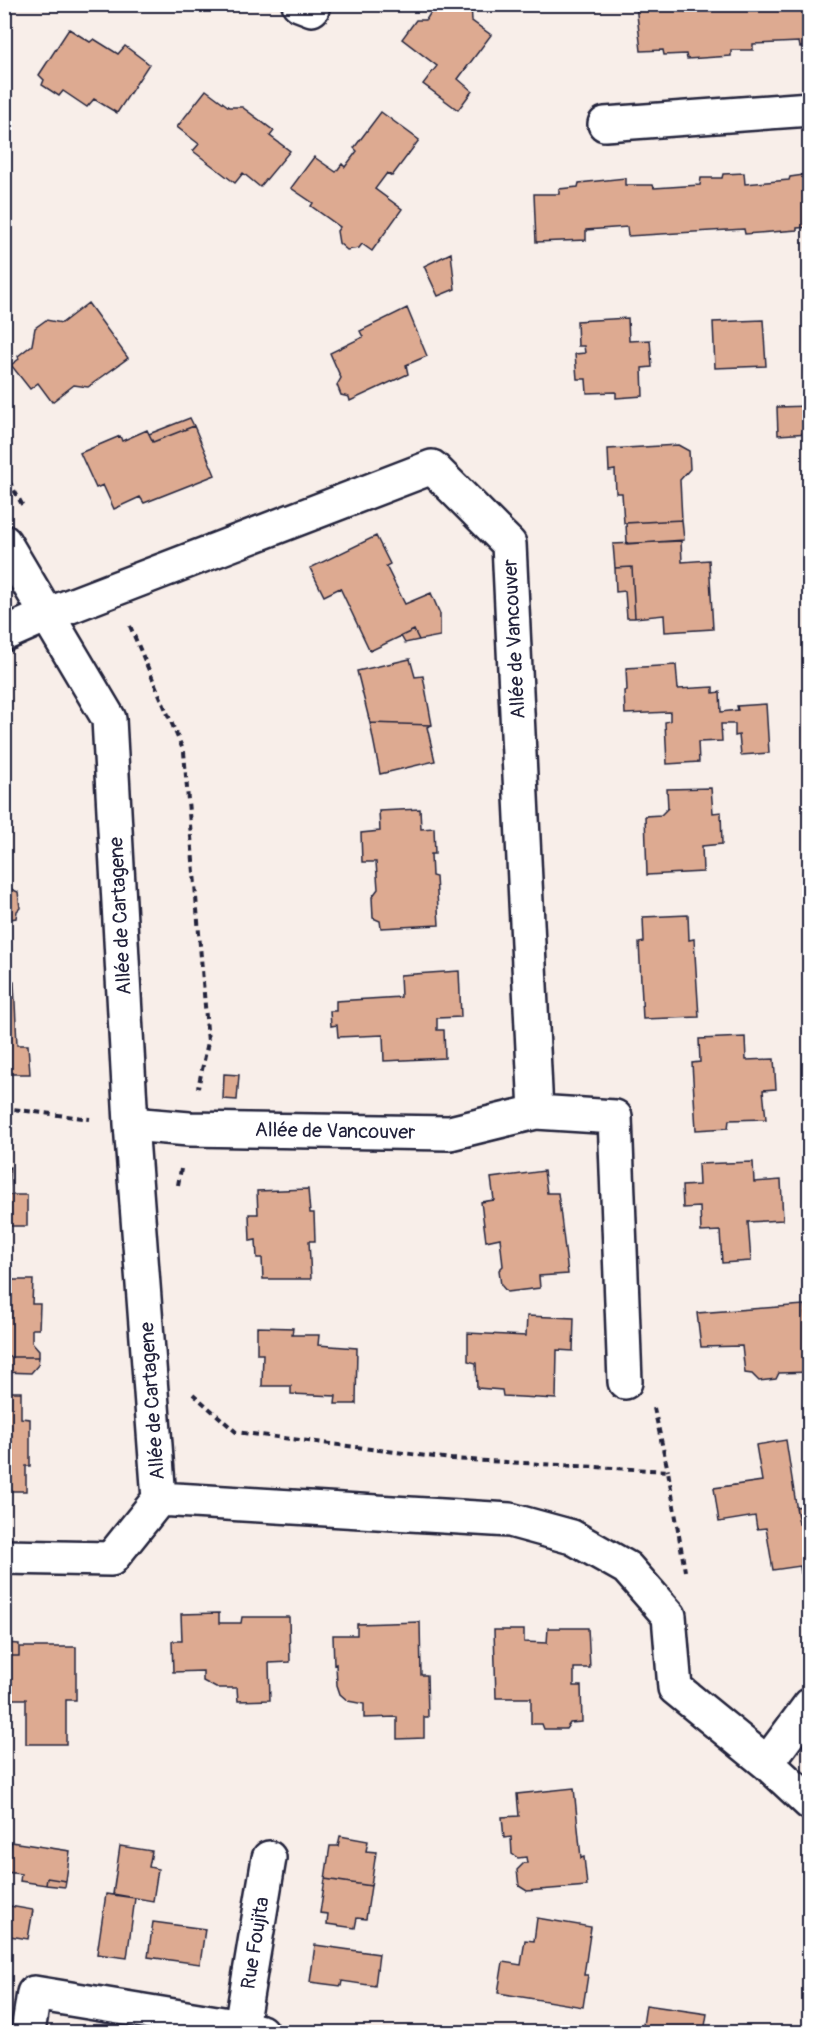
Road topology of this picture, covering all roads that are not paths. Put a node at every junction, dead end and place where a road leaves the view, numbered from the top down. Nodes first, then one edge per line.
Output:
1 (810, 109) edge
2 (605, 124) dead end
3 (4, 542) edge
4 (47, 615) junction
5 (4, 634) edge
6 (536, 1112) junction
7 (131, 1124) junction
8 (625, 1382) road end
9 (159, 1499) junction
10 (4, 1557) edge
11 (810, 1705) edge
12 (767, 1763) junction
13 (810, 1803) edge
14 (269, 1858) dead end
15 (251, 2030) edge
16 (28, 2032) edge

1 - 2 street
3 - 4 street, Allée de Cartagene
4 - 5 street
4 - 6 street, Allée de Vancouver
4 - 7 street, Allée de Cartagene
6 - 7 street, Allée de Vancouver
6 - 8 street, Allée de Vancouver
7 - 9 street, Allée de Cartagene
9 - 10 street
9 - 12 street, Allée de Cartagene
11 - 12 street
12 - 13 street, Allée de Cartagene
14 - 15 street, Rue Foujita
15 - 16 street, Rue Foujita

